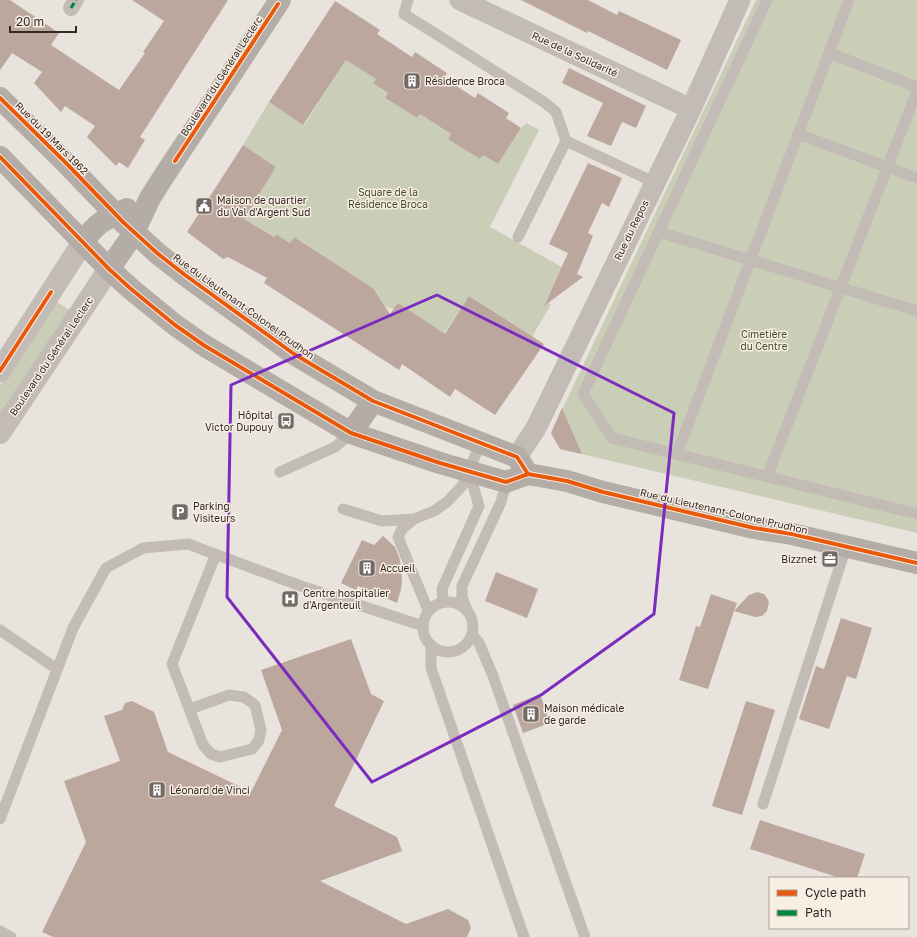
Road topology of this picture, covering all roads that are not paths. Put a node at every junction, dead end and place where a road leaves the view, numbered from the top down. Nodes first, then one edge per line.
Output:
1 (280, 0) edge
2 (408, 0) edge
3 (460, 0) edge
4 (740, 0) edge
5 (768, 0) edge
6 (849, 0) edge
7 (829, 53) junction
8 (917, 87) edge
9 (917, 91) edge
10 (0, 98) edge
11 (691, 109) junction
12 (798, 134) junction
13 (566, 141) junction
14 (0, 157) edge
15 (888, 167) junction
16 (917, 178) edge
17 (654, 182) junction
18 (92, 191) joint
19 (150, 198) junction
20 (116, 214) junction
21 (134, 232) junction
22 (659, 232) junction
23 (518, 237) dead end
24 (83, 242) junction
25 (751, 259) junction
26 (109, 269) junction
27 (841, 287) junction
28 (917, 310) edge
29 (0, 372) edge
30 (373, 400) junction
31 (0, 433) edge
32 (351, 433) junction
33 (480, 443) junction
34 (676, 454) junction
35 (522, 466) junction
36 (280, 472) dead end
37 (470, 472) junction
38 (767, 477) junction
39 (506, 482) junction
40 (342, 509) dead end
41 (917, 514) edge
42 (414, 519) junction
43 (846, 547) junction
44 (216, 554) junction
45 (917, 563) edge
46 (443, 602) junction
47 (428, 610) junction
48 (467, 610) junction
49 (423, 626) junction
50 (0, 630) edge
51 (472, 634) junction
52 (431, 645) junction
53 (57, 669) junction
54 (190, 709) junction
55 (763, 804) dead end
56 (0, 819) edge
57 (0, 931) edge
58 (12, 937) edge
59 (524, 937) edge
60 (585, 937) edge

1 - 19 main road, Boulevard du Général Leclerc
2 - 13 lane
3 - 11 street, Rue de la Solidarité
4 - 11 street, Rue du Repos
5 - 22 lane
6 - 7 lane
7 - 8 lane
7 - 12 lane
9 - 15 lane
10 - 18 main road, Rue du 19 Mars 1962
11 - 17 street, Rue du Repos
12 - 15 lane
12 - 25 lane
13 - 17 lane
13 - 23 lane
14 - 24 main road
15 - 16 lane
15 - 27 lane
17 - 35 street, Rue du Repos
18 - 20 main road, Rue du Lieutenant-Colonel Prudhon
19 - 20 main road
19 - 21 main road, Boulevard du Général Leclerc
20 - 21 main road, Rue du Lieutenant-Colonel Prudhon
20 - 24 main road
21 - 26 main road, Boulevard du Général Leclerc
21 - 30 main road, Rue du Lieutenant-Colonel Prudhon
22 - 25 lane
22 - 34 lane
24 - 26 main road
24 - 29 street
25 - 27 lane
25 - 34 lane
26 - 31 street, Boulevard du Général Leclerc
26 - 32 main road
27 - 28 lane
27 - 38 lane
30 - 32 main road
30 - 33 main road, Rue du Lieutenant-Colonel Prudhon
32 - 36 lane
32 - 37 main road
33 - 35 main road, Rue du Lieutenant-Colonel Prudhon
33 - 37 lane
34 - 38 lane
35 - 39 main road
35 - 43 main road, Rue du Lieutenant-Colonel Prudhon
37 - 39 main road
37 - 42 lane
37 - 46 lane
38 - 41 lane
39 - 48 lane
40 - 42 lane
42 - 47 lane
43 - 45 main road, Rue du Lieutenant-Colonel Prudhon
43 - 55 lane
44 - 49 lane
44 - 53 lane
44 - 54 lane
46 - 47 lane
46 - 48 lane
47 - 49 lane
48 - 51 lane
49 - 52 lane
50 - 53 lane
51 - 52 lane
51 - 60 lane
52 - 59 lane
53 - 56 lane
54 - 54 lane
57 - 58 lane

